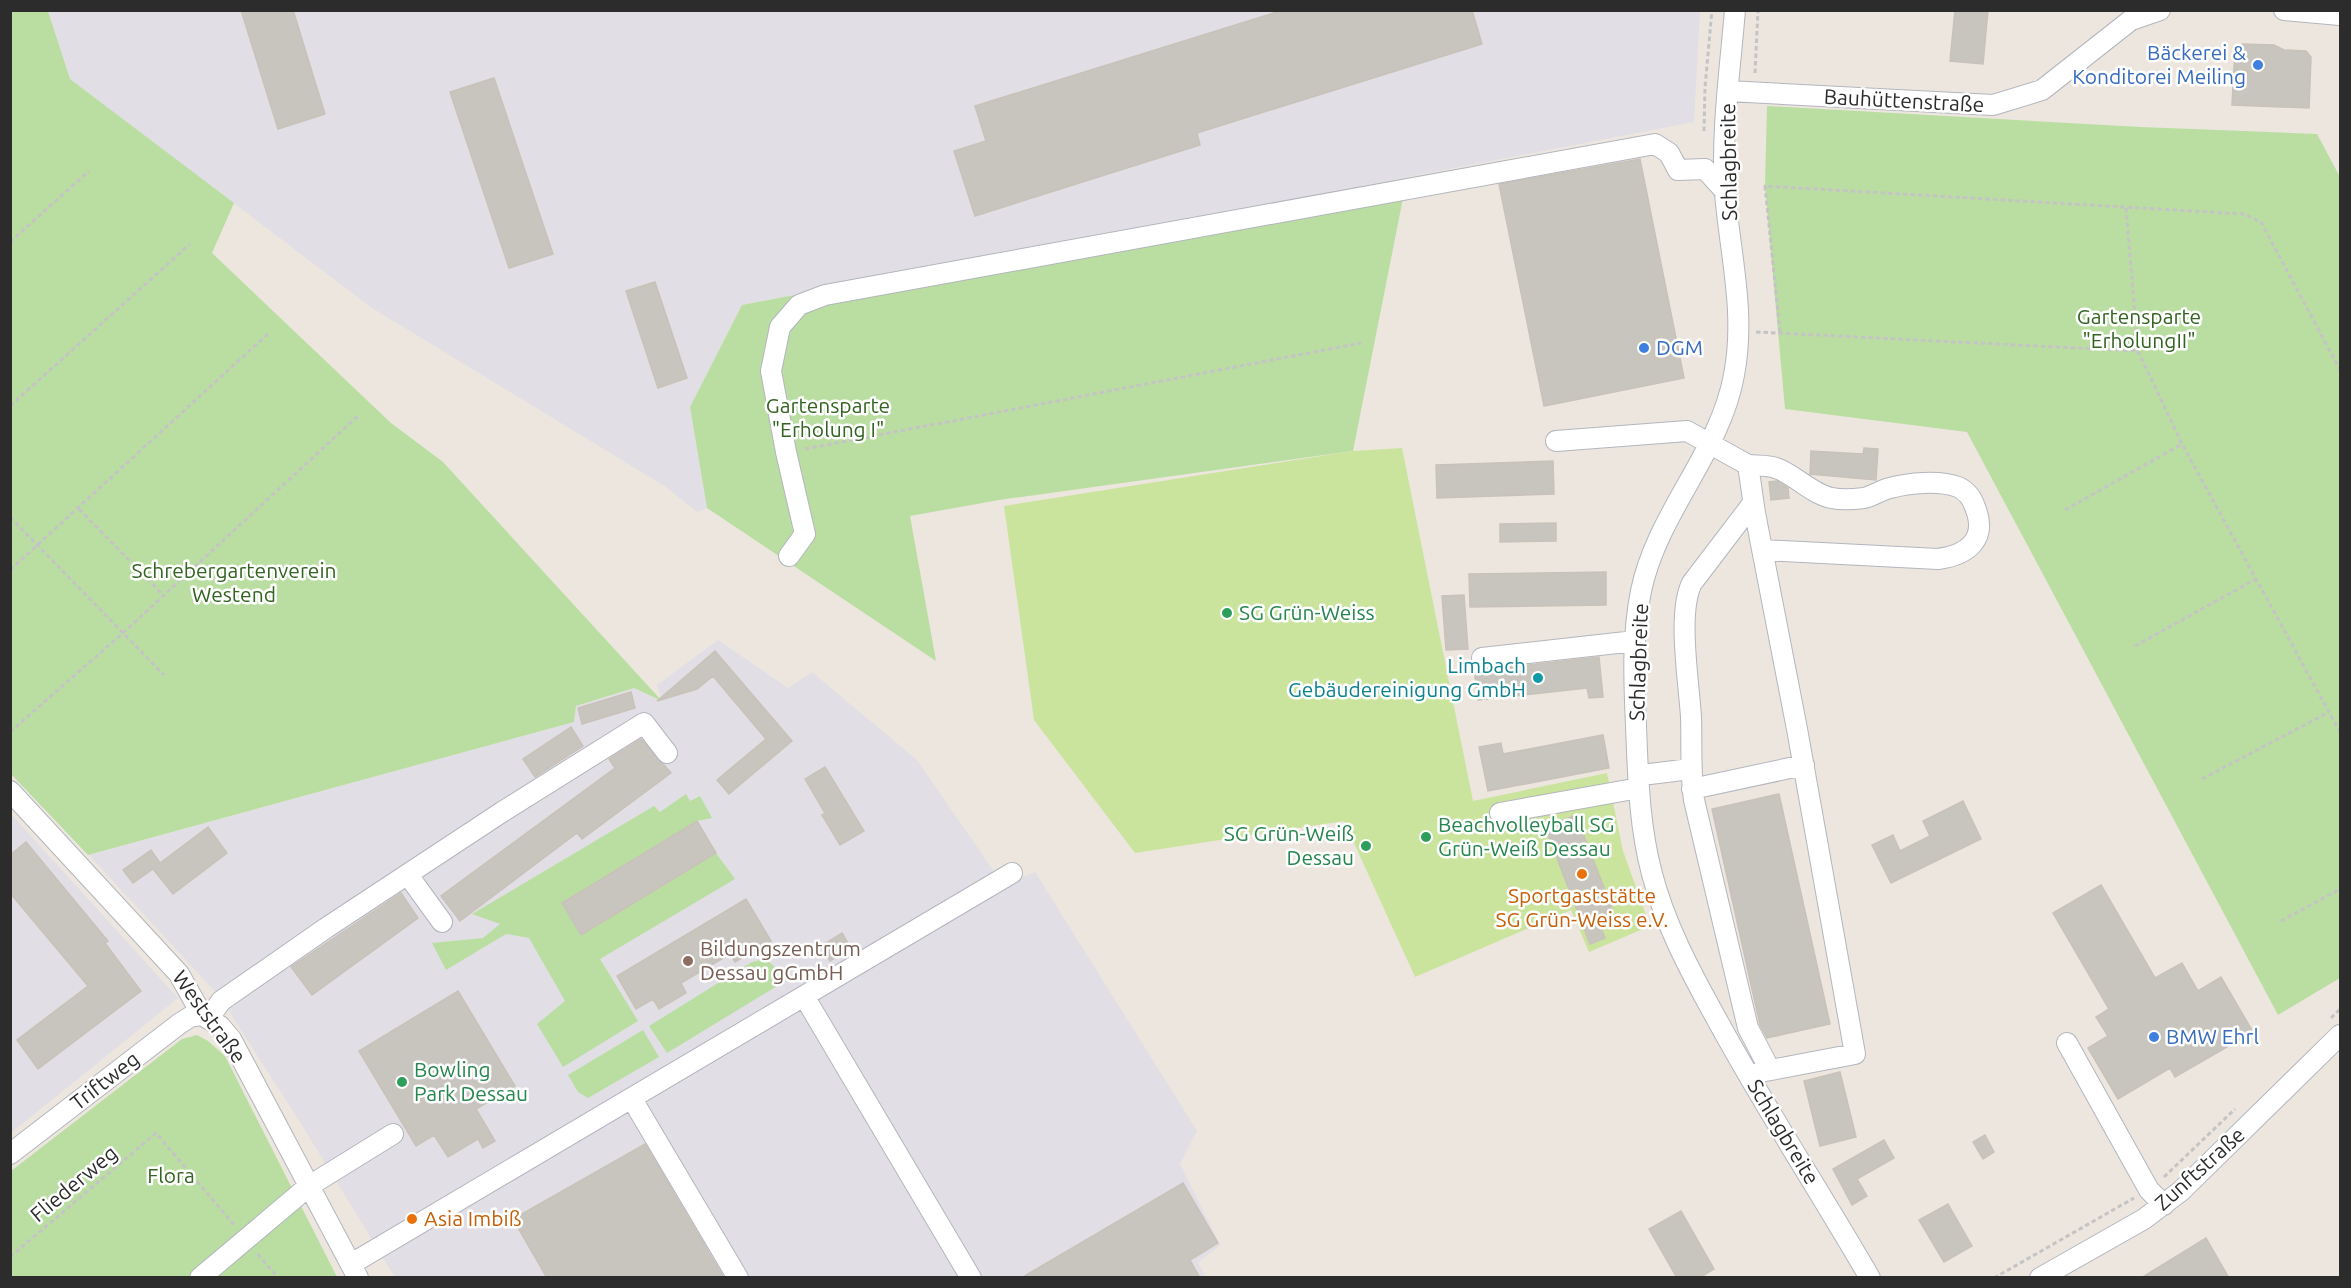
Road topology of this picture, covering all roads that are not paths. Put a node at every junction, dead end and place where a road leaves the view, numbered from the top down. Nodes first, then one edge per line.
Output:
1 (1735, 10) edge
2 (2160, 10) edge
3 (2284, 10) edge
4 (2340, 15) edge
5 (1728, 91) junction
6 (1725, 191) junction
7 (1556, 441) dead end
8 (1710, 443) junction
9 (1748, 465) junction
10 (1753, 503) junction
11 (1762, 550) junction
12 (789, 556) dead end
13 (1635, 640) junction
14 (1482, 658) dead end
15 (667, 753) dead end
16 (1804, 765) junction
17 (1690, 769) junction
18 (1638, 781) junction
19 (1692, 789) junction
20 (10, 791) edge
21 (1500, 813) dead end
22 (1012, 873) dead end
23 (408, 875) junction
24 (442, 922) dead end
25 (804, 996) junction
26 (206, 1016) junction
27 (2340, 1035) edge
28 (2067, 1043) dead end
29 (1770, 1070) junction
30 (1751, 1079) junction
31 (632, 1099) junction
32 (393, 1134) dead end
33 (10, 1154) edge
34 (309, 1186) junction
35 (2164, 1205) junction
36 (354, 1271) edge
37 (200, 1278) edge
38 (738, 1278) edge
39 (971, 1278) edge
40 (1870, 1278) edge
41 (2040, 1278) edge

1 - 5 street, Schlagbreite
2 - 5 street, Bauhüttenstraße
3 - 4 street
5 - 6 street, Schlagbreite
6 - 8 street, Schlagbreite
6 - 12 street
7 - 8 street
8 - 9 street
8 - 13 street, Schlagbreite
9 - 10 street
9 - 11 street
10 - 11 street
10 - 17 street
11 - 16 street
13 - 14 street
13 - 18 street, Schlagbreite
15 - 23 street
16 - 19 street
16 - 29 street
17 - 18 street
17 - 19 street
18 - 21 street
18 - 30 street, Schlagbreite
19 - 29 street
20 - 26 street, Weststraße
22 - 25 street
23 - 24 street
23 - 26 street
25 - 31 street
25 - 39 street
26 - 33 street, Triftweg
26 - 34 street, Weststraße
27 - 35 street, Zunftstraße
28 - 35 street
29 - 30 street
30 - 40 street, Schlagbreite
31 - 36 street
31 - 38 street
32 - 34 street
34 - 36 street, Weststraße
34 - 37 street
35 - 41 street, Zunftstraße

